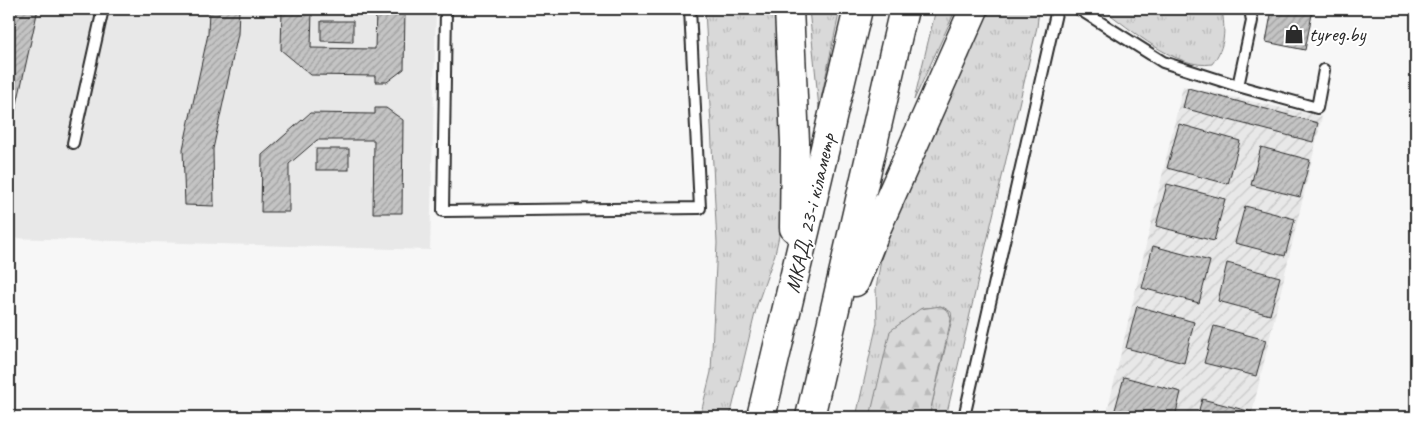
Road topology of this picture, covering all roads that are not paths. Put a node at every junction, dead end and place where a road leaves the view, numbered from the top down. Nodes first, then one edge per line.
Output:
1 (103, 9) edge
2 (446, 9) edge
3 (690, 9) edge
4 (789, 9) edge
5 (858, 9) edge
6 (904, 9) edge
7 (974, 9) edge
8 (1057, 9) edge
9 (1079, 9) edge
10 (1250, 9) edge
11 (1324, 70) dead end
12 (1238, 86) junction
13 (73, 143) dead end
14 (789, 304) junction
15 (823, 363) junction
16 (761, 417) edge
17 (810, 417) edge
18 (964, 417) edge

1 - 13 lane
2 - 3 lane
4 - 14 highway
5 - 14 highway, МКАД, 23-і кіламетр
6 - 15 highway
7 - 15 highway
8 - 18 lane
9 - 12 lane
10 - 12 lane
11 - 12 lane
14 - 16 highway, МКАД, 23-і кіламетр
15 - 17 highway

